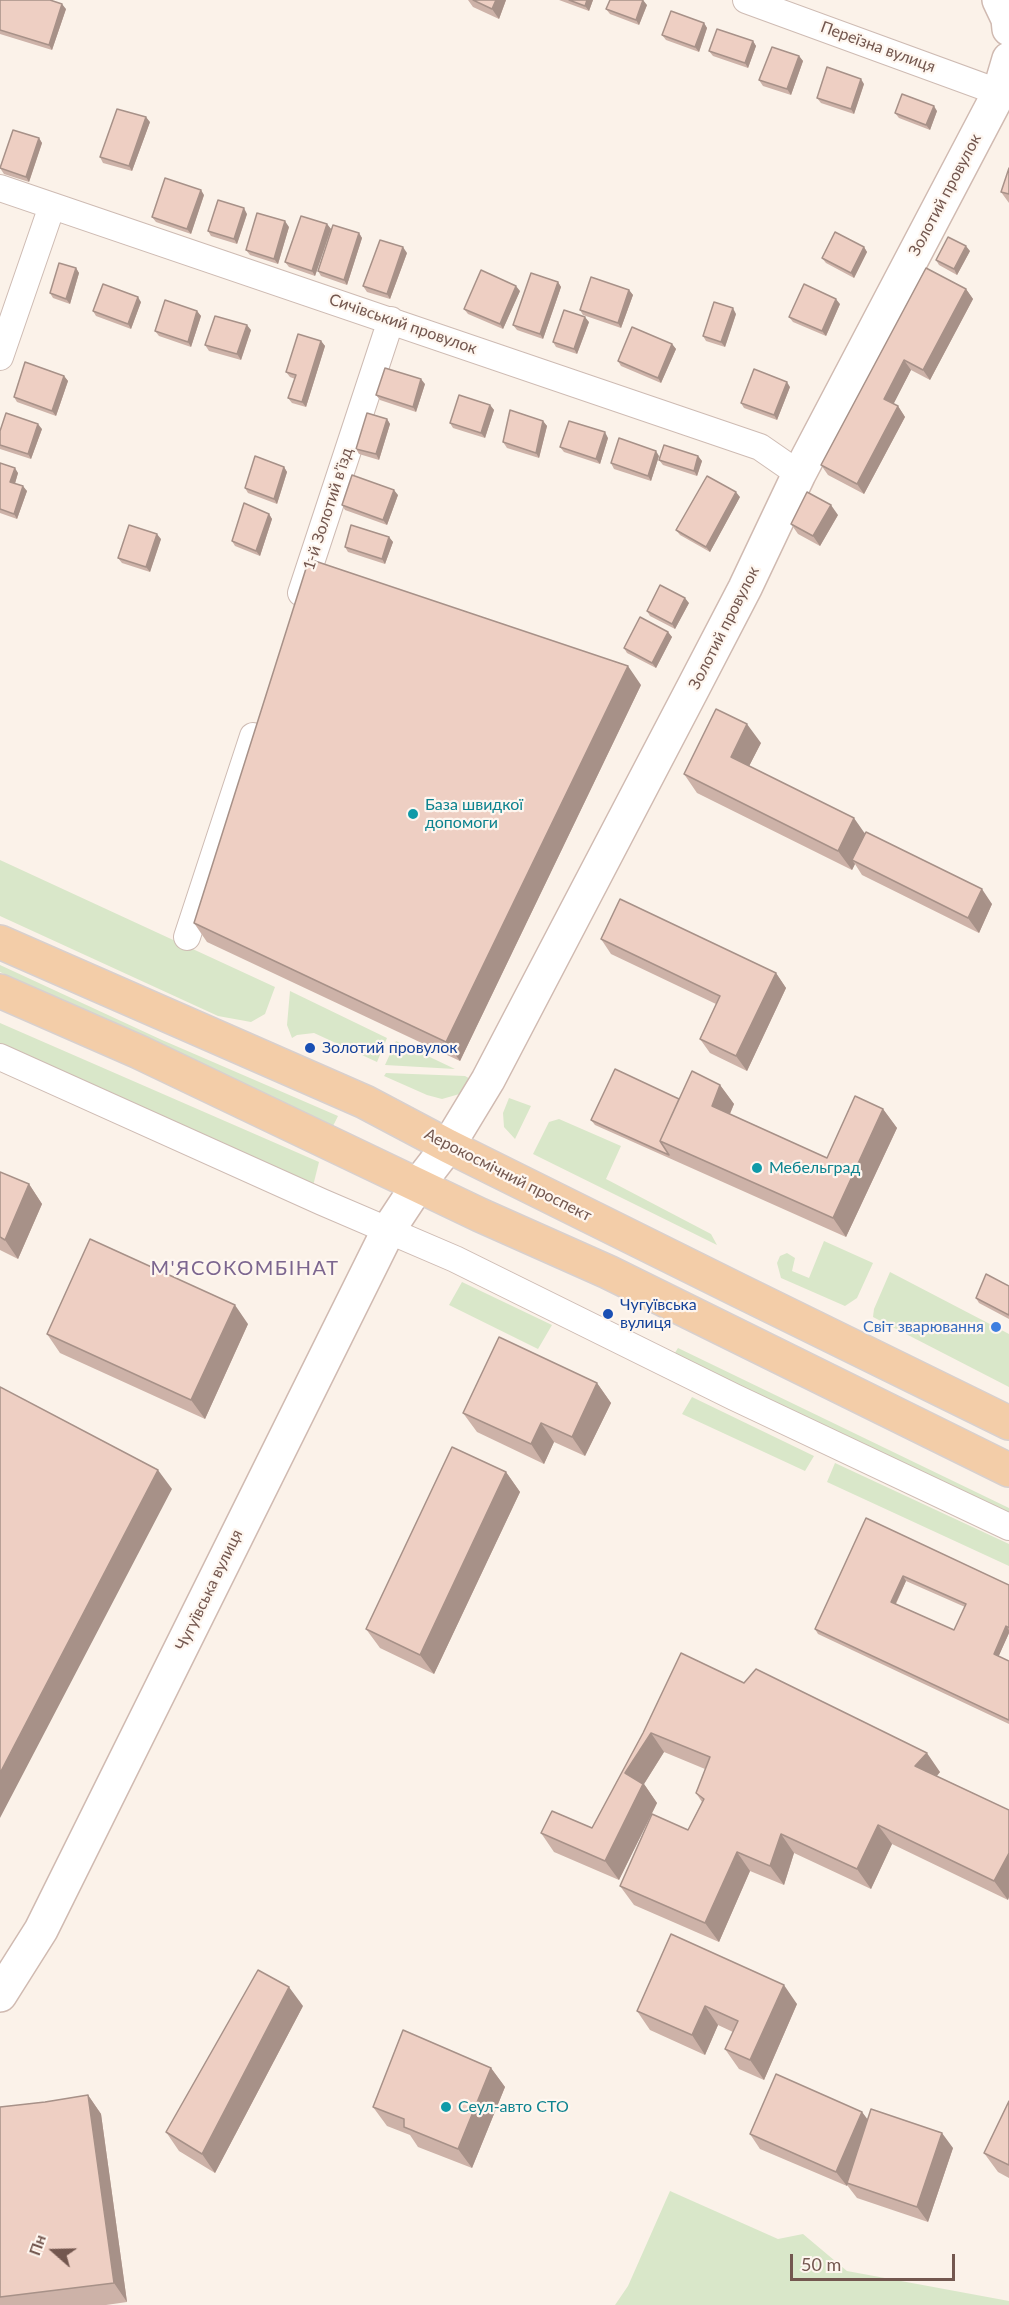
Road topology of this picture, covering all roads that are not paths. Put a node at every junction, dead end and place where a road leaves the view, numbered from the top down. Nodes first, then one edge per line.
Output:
1 (746, 0) edge
2 (999, 0) edge
3 (1009, 29) edge
4 (1009, 59) edge
5 (1006, 91) edge
6 (0, 188) edge
7 (52, 206) junction
8 (391, 320) junction
9 (0, 357) edge
10 (799, 474) junction
11 (294, 612) edge
12 (261, 713) edge
13 (187, 938) dead end
14 (0, 942) edge
15 (0, 991) edge
16 (0, 1057) edge
17 (448, 1146) junction
18 (418, 1185) junction
19 (388, 1229) junction
20 (1009, 1423) edge
21 (1009, 1470) edge
22 (1009, 1527) edge
23 (0, 1995) edge

1 - 5 street, Переїзна вулиця
2 - 3 main road
4 - 5 main road, Золотий провулок
5 - 10 main road, Золотий провулок
6 - 7 street, Сичівський провулок
7 - 8 street, Сичівський провулок
7 - 9 street
8 - 10 street, Сичівський провулок
8 - 11 street, 1-й Золотий в’їзд
10 - 17 main road, Золотий провулок
12 - 13 street
14 - 17 main road, Аерокосмічний проспект
15 - 18 main road
16 - 19 street
17 - 18 main road, Золотий провулок
17 - 20 main road, Аерокосмічний проспект
18 - 19 main road, Чугуївська вулиця
18 - 21 main road
19 - 22 street
19 - 23 main road, Чугуївська вулиця

